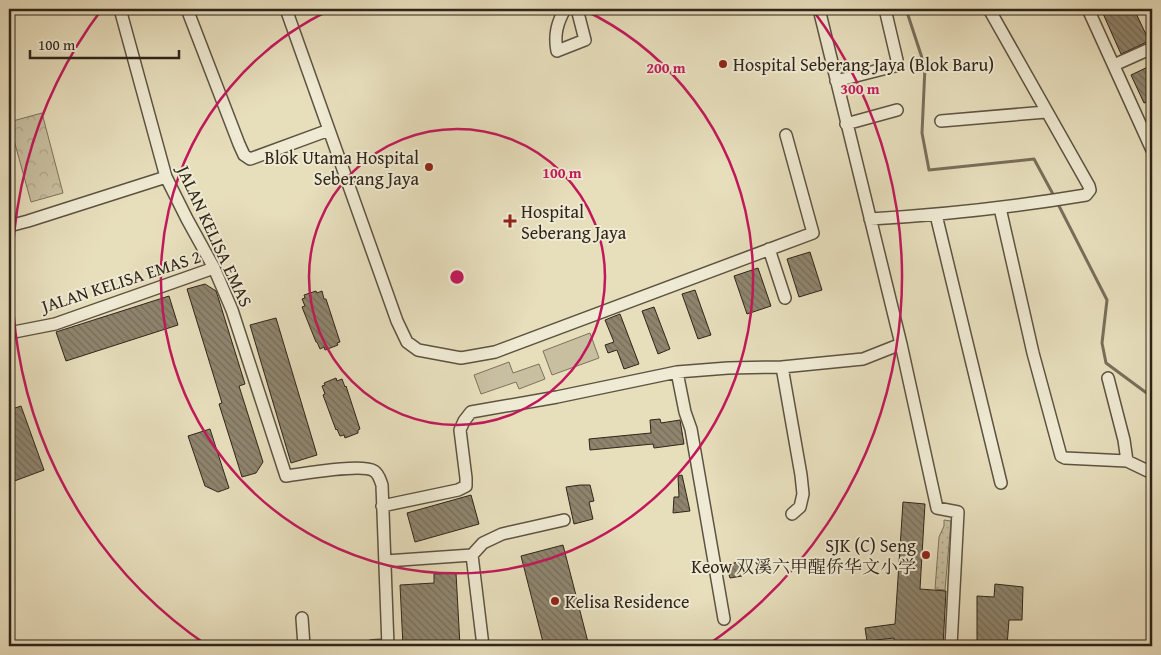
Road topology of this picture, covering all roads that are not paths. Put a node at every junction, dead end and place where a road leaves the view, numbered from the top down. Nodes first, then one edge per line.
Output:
1 (120, 9) edge
2 (187, 9) edge
3 (286, 9) edge
4 (565, 9) edge
5 (577, 9) edge
6 (819, 9) edge
7 (885, 9) edge
8 (989, 9) edge
9 (1088, 9) edge
10 (1152, 48) edge
11 (1114, 66) junction
12 (836, 81) junction
13 (897, 110) dead end
14 (1046, 112) junction
15 (941, 121) dead end
16 (846, 124) junction
17 (330, 130) junction
18 (786, 136) dead end
19 (1152, 150) edge
20 (166, 176) junction
21 (1000, 208) junction
22 (936, 216) junction
23 (870, 219) junction
24 (9, 226) edge
25 (768, 249) junction
26 (214, 268) junction
27 (785, 298) dead end
28 (9, 333) edge
29 (901, 344) junction
30 (782, 367) junction
31 (677, 372) junction
32 (1108, 378) dead end
33 (1127, 461) junction
34 (1152, 473) edge
35 (1001, 483) dead end
36 (382, 506) junction
37 (792, 514) dead end
38 (564, 520) dead end
39 (472, 555) junction
40 (386, 561) junction
41 (302, 618) dead end
42 (724, 619) dead end
43 (304, 646) edge
44 (372, 646) edge
45 (388, 646) edge
46 (483, 646) edge
47 (951, 646) edge

1 - 20 street, JALAN KELISA EMAS
2 - 17 street
3 - 17 street
4 - 5 street
6 - 12 street
7 - 12 street
8 - 14 street
9 - 11 street
10 - 11 street
11 - 19 street
12 - 16 street
13 - 16 street
14 - 15 street
14 - 21 street
16 - 23 street
17 - 25 street
18 - 25 street
20 - 24 street
20 - 26 street, JALAN KELISA EMAS
21 - 22 street
21 - 33 street
22 - 23 street
22 - 35 street
23 - 29 street
25 - 27 street
26 - 28 street, JALAN KELISA EMAS 2
26 - 36 street, JALAN KELISA EMAS
29 - 30 street
29 - 47 street
30 - 31 street
30 - 37 street
31 - 36 street
31 - 42 street
32 - 33 street
33 - 34 street
36 - 40 street
38 - 39 street
39 - 40 street
39 - 46 street
40 - 45 street
41 - 43 street
44 - 45 street

